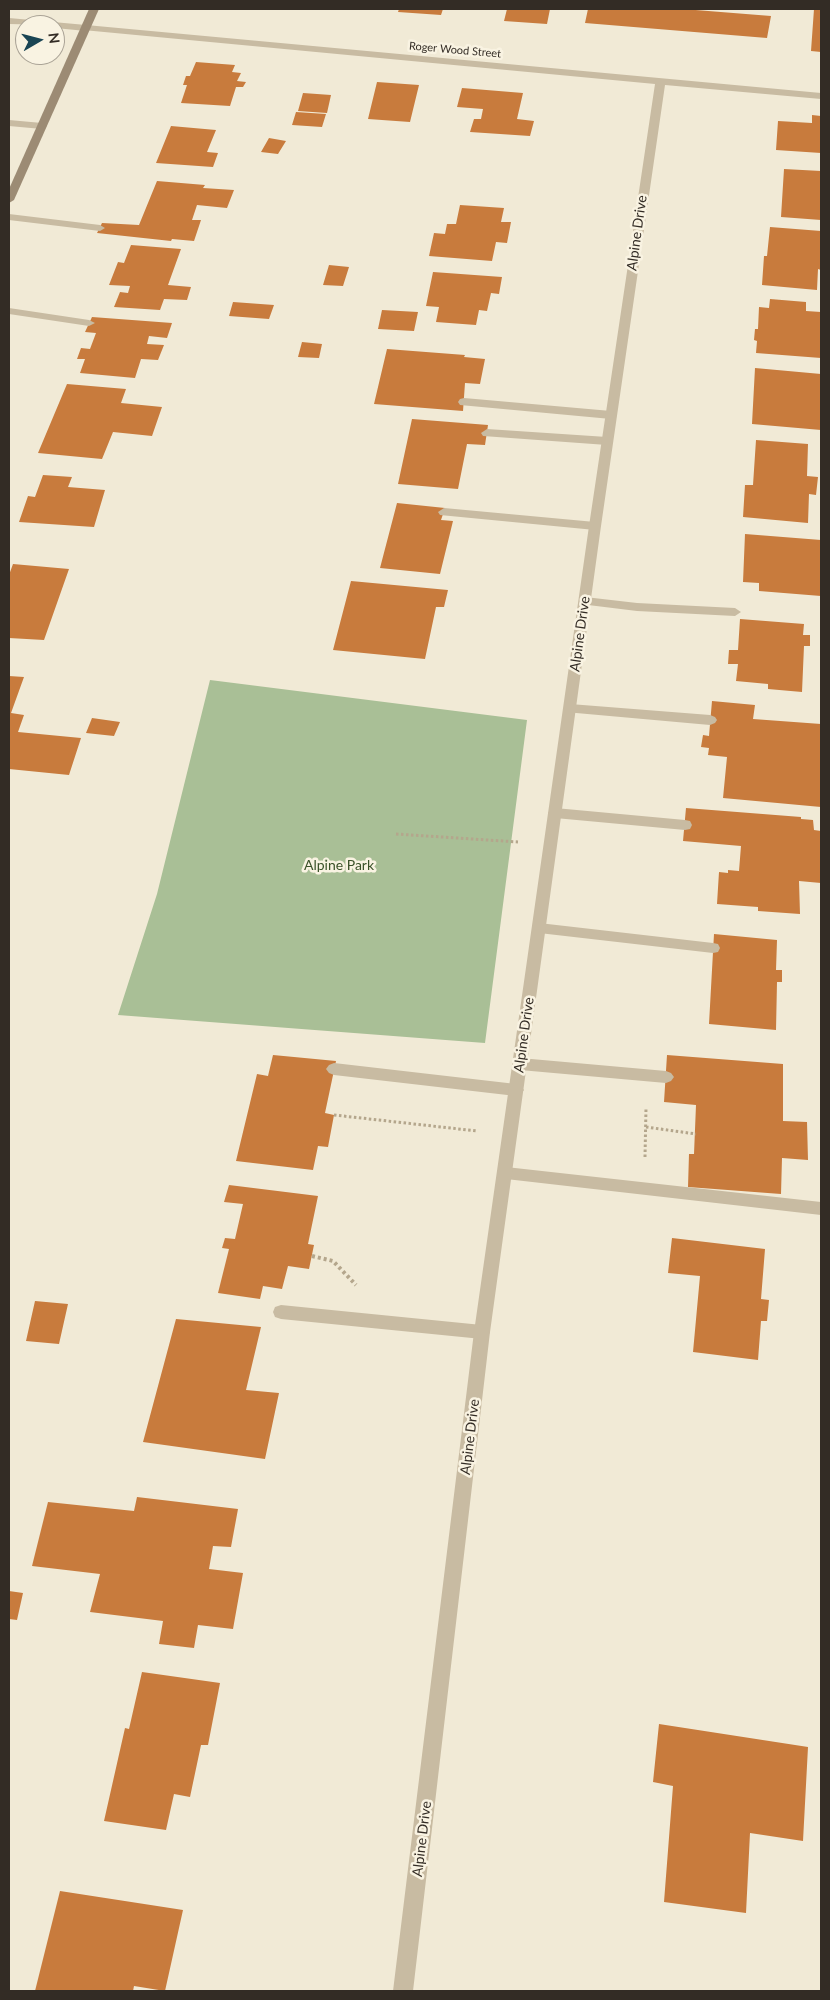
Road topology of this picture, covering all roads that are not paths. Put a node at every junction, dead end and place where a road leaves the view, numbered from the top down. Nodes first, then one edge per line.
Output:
1 (94, 9) edge
2 (9, 21) edge
3 (86, 28) junction
4 (660, 81) junction
5 (821, 96) edge
6 (9, 123) edge
7 (42, 126) junction
8 (9, 200) edge
9 (9, 217) edge
10 (100, 228) dead end
11 (9, 311) edge
12 (89, 323) dead end
13 (464, 402) dead end
14 (611, 415) junction
15 (487, 433) dead end
16 (607, 440) junction
17 (444, 512) dead end
18 (595, 526) junction
19 (585, 601) junction
20 (735, 612) dead end
21 (570, 709) junction
22 (710, 720) dead end
23 (555, 813) junction
24 (685, 826) dead end
25 (539, 928) junction
26 (713, 948) dead end
27 (520, 1064) junction
28 (334, 1068) dead end
29 (666, 1077) dead end
30 (516, 1090) junction
31 (506, 1173) junction
32 (821, 1209) edge
33 (281, 1312) dead end
34 (482, 1332) junction
35 (403, 1991) edge

1 - 3 street
2 - 3 street, Roger Wood Street
3 - 4 street, Roger Wood Street
3 - 7 street
4 - 5 street, Roger Wood Street
4 - 14 street, Alpine Drive
6 - 7 street
7 - 8 street
9 - 10 street
11 - 12 street
13 - 14 street
14 - 16 street, Alpine Drive
15 - 16 street
16 - 18 street, Alpine Drive
17 - 18 street
18 - 19 street, Alpine Drive
19 - 20 street
19 - 21 street, Alpine Drive
21 - 22 street
21 - 23 street, Alpine Drive
23 - 24 street
23 - 25 street, Alpine Drive
25 - 26 street
25 - 27 street, Alpine Drive
27 - 29 street
27 - 30 street, Alpine Drive
28 - 30 street
30 - 31 street, Alpine Drive
31 - 32 street
31 - 34 street, Alpine Drive
33 - 34 street
34 - 35 street, Alpine Drive

